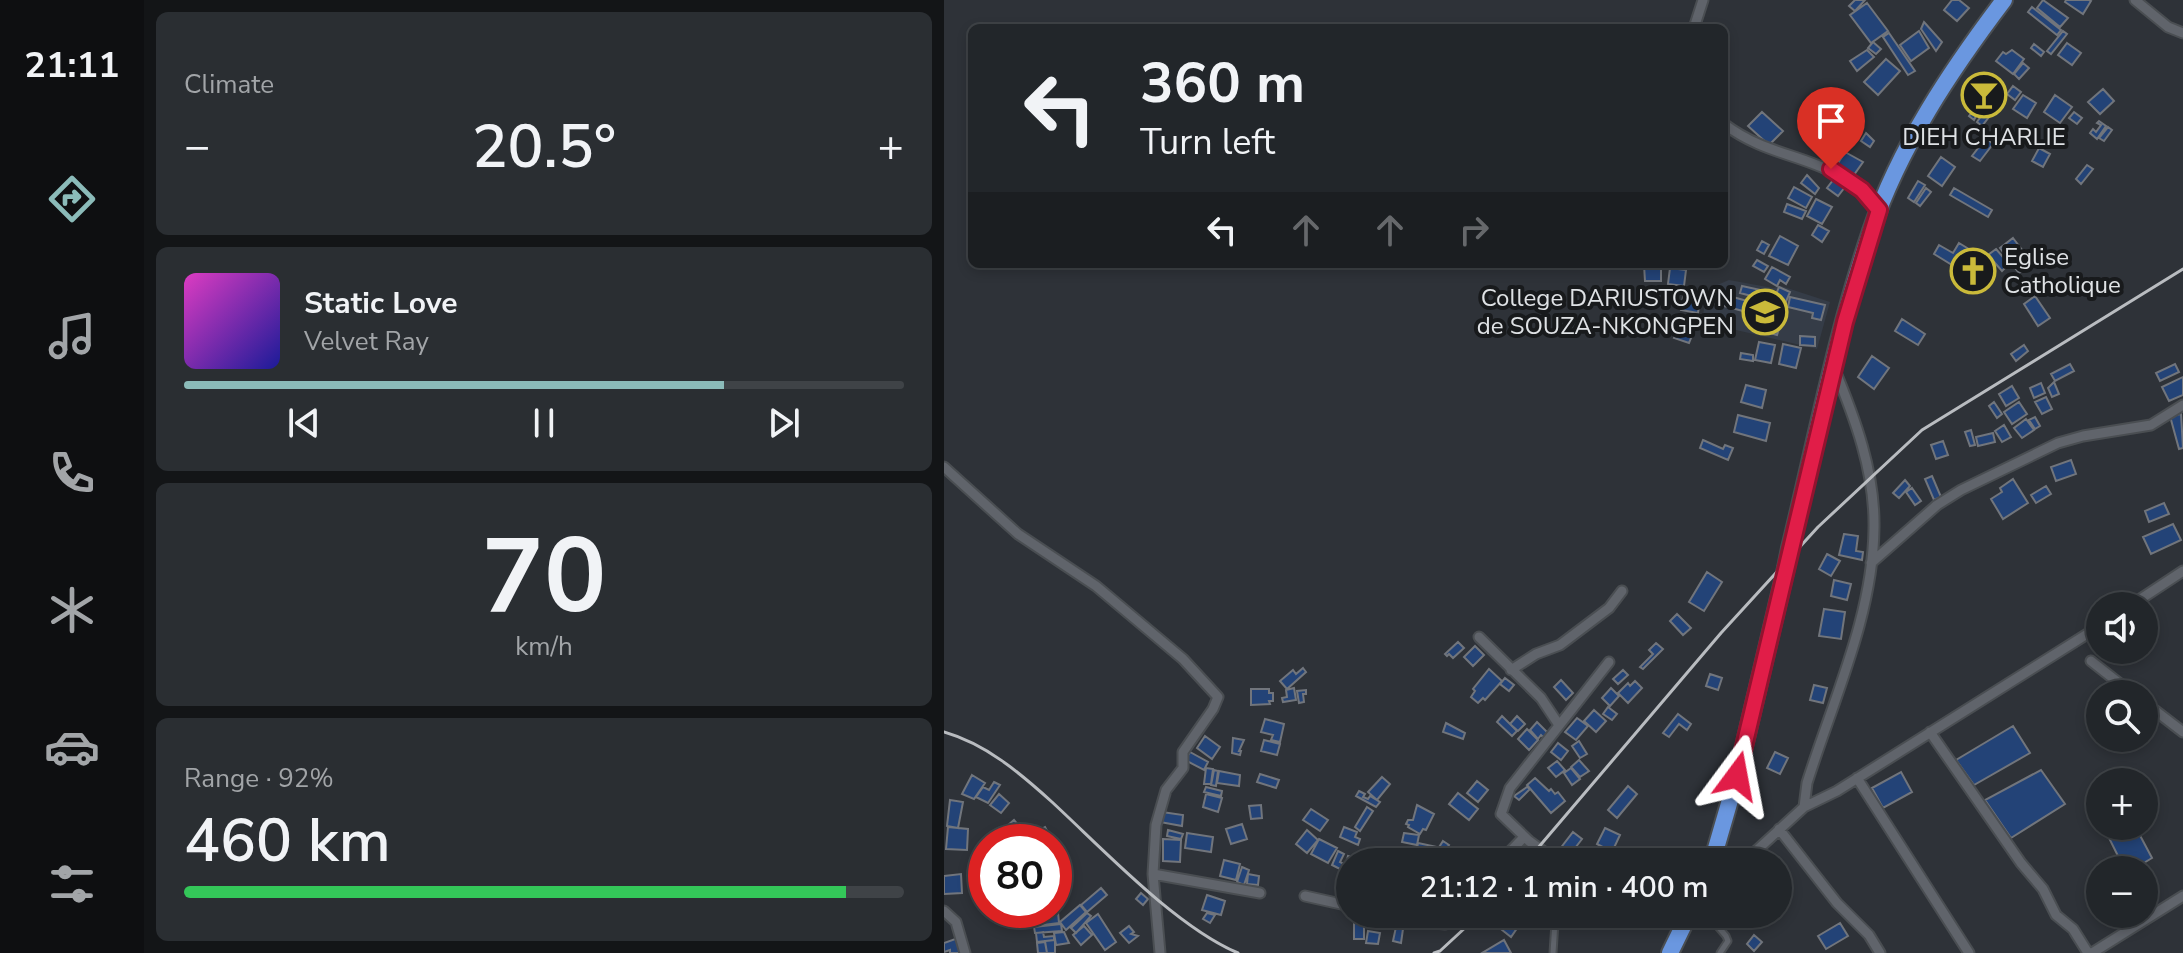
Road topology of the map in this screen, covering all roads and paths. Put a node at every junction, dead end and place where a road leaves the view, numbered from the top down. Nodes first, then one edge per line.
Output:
1 (1703, 0) edge
2 (2004, 0) edge
3 (2135, 0) edge
4 (1695, 24) edge
5 (2183, 33) edge
6 (1728, 126) edge
7 (1879, 210) junction
8 (1834, 368) junction
9 (2183, 405) edge
10 (944, 467) edge
11 (1871, 563) junction
12 (2183, 571) edge
13 (1622, 591) dead end
14 (2151, 592) edge
15 (2086, 635) edge
16 (1479, 637) dead end
17 (1609, 662) dead end
18 (2095, 664) edge
19 (1511, 670) junction
20 (2115, 680) edge
21 (2158, 713) edge
22 (1559, 725) junction
23 (1930, 732) junction
24 (2183, 732) edge
25 (1857, 778) junction
26 (1804, 807) junction
27 (1779, 829) junction
28 (1524, 837) junction
29 (1513, 848) edge
30 (1539, 848) edge
31 (1716, 848) edge
32 (1759, 848) edge
33 (1153, 874) junction
34 (1260, 893) dead end
35 (1305, 896) dead end
36 (2183, 896) edge
37 (1336, 903) edge
38 (944, 911) edge
39 (1555, 928) edge
40 (1682, 928) edge
41 (1719, 928) edge
42 (965, 953) edge
43 (1160, 953) edge
44 (1553, 953) edge
45 (1670, 953) edge
46 (1720, 953) edge
47 (1880, 953) edge
48 (1969, 953) edge
49 (2090, 953) edge

1 - 4 street
2 - 7 highway
3 - 5 street
6 - 7 street
7 - 8 highway
8 - 11 street
8 - 31 highway, bridge
9 - 11 street
10 - 33 street
11 - 26 street
12 - 14 street
13 - 19 street
15 - 23 street
16 - 19 street
17 - 22 street
18 - 20 street
19 - 22 street
21 - 24 street
22 - 28 street
23 - 25 street
23 - 49 street
25 - 26 street
25 - 48 street
26 - 27 street
27 - 32 street
27 - 47 street
28 - 29 street
28 - 30 street
33 - 34 street
33 - 43 street
35 - 37 street
36 - 49 street
38 - 42 street
39 - 44 lane
40 - 45 highway
41 - 46 lane

